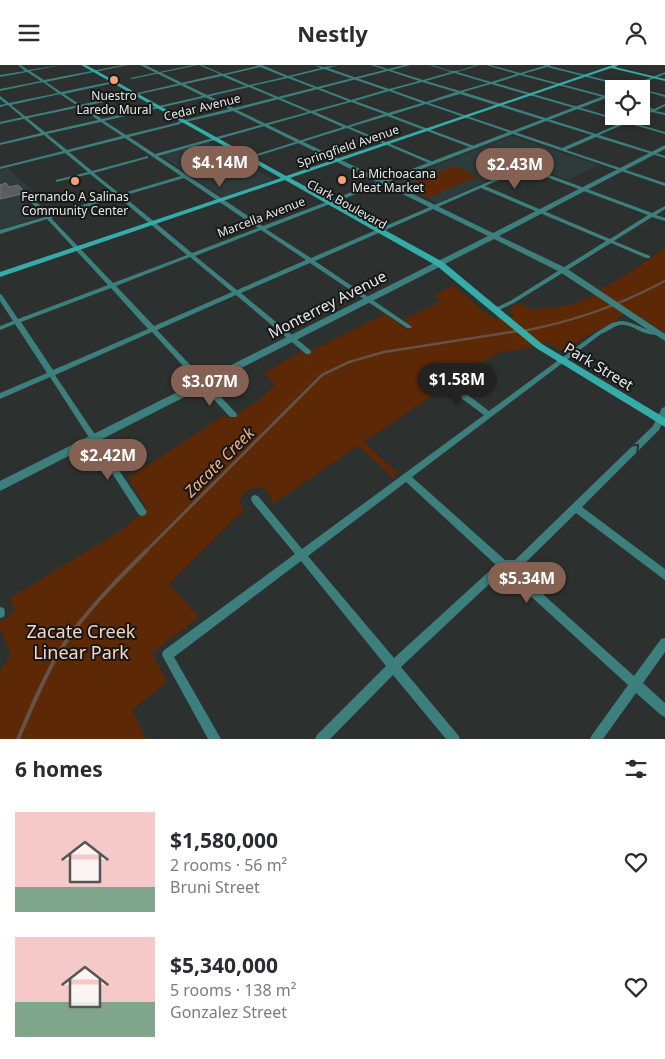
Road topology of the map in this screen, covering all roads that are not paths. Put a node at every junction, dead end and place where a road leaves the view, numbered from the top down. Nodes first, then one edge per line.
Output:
1 (19, 65) edge
2 (62, 65) edge
3 (77, 65) edge
4 (83, 65) edge
5 (127, 65) edge
6 (142, 65) edge
7 (198, 65) edge
8 (267, 65) edge
9 (315, 65) edge
10 (338, 65) edge
11 (372, 65) edge
12 (409, 65) edge
13 (430, 65) edge
14 (479, 65) edge
15 (487, 65) edge
16 (547, 65) edge
17 (602, 65) edge
18 (617, 65) edge
19 (259, 66) edge
20 (611, 67) junction
21 (324, 68) junction
22 (388, 70) junction
23 (28, 71) junction
24 (92, 72) junction
25 (454, 72) junction
26 (158, 73) junction
27 (665, 73) edge
28 (520, 74) junction
29 (223, 75) junction
30 (587, 75) junction
31 (0, 76) edge
32 (288, 77) junction
33 (654, 77) junction
34 (132, 78) dead end
35 (355, 79) junction
36 (605, 80) edge
37 (647, 80) edge
38 (665, 80) edge
39 (44, 81) junction
40 (422, 81) junction
41 (112, 83) junction
42 (491, 83) junction
43 (181, 84) junction
44 (560, 85) junction
45 (249, 86) junction
46 (318, 88) junction
47 (0, 90) edge
48 (388, 90) junction
49 (650, 91) edge
50 (61, 93) junction
51 (459, 93) junction
52 (132, 94) junction
53 (532, 95) junction
54 (665, 95) edge
55 (206, 96) junction
56 (604, 96) joint
57 (0, 97) edge
58 (278, 98) junction
59 (351, 101) junction
60 (425, 103) junction
61 (8, 104) junction
62 (0, 105) edge
63 (500, 105) junction
64 (665, 105) edge
65 (80, 106) junction
66 (577, 107) junction
67 (156, 108) junction
68 (234, 109) junction
69 (650, 109) edge
70 (653, 110) junction
71 (650, 111) edge
72 (310, 112) junction
73 (665, 114) edge
74 (387, 115) junction
75 (605, 115) edge
76 (466, 117) junction
77 (25, 118) junction
78 (102, 120) junction
79 (546, 120) junction
80 (182, 122) junction
81 (0, 123) edge
82 (266, 124) junction
83 (620, 125) edge
84 (637, 125) edge
85 (347, 127) junction
86 (428, 130) junction
87 (511, 133) junction
88 (665, 133) edge
89 (44, 134) junction
90 (596, 135) junction
91 (126, 137) junction
92 (212, 139) junction
93 (301, 141) junction
94 (0, 144) edge
95 (387, 144) junction
96 (473, 147) junction
97 (665, 147) edge
98 (562, 150) junction
99 (66, 152) junction
100 (653, 153) junction
101 (154, 155) junction
102 (147, 157) dead end
103 (665, 157) edge
104 (246, 158) junction
105 (340, 160) junction
106 (432, 163) junction
107 (0, 168) edge
108 (621, 170) junction
109 (91, 172) junction
110 (184, 176) junction
111 (284, 179) junction
112 (58, 181) dead end
113 (384, 182) junction
114 (665, 185) edge
115 (481, 186) junction
116 (584, 189) junction
117 (28, 196) dead end
118 (121, 196) junction
119 (221, 201) junction
120 (331, 203) junction
121 (323, 205) junction
122 (435, 207) junction
123 (665, 207) edge
124 (541, 211) junction
125 (652, 215) junction
126 (48, 218) junction
127 (665, 220) edge
128 (153, 223) junction
129 (262, 228) junction
130 (0, 232) edge
131 (377, 232) junction
132 (494, 235) junction
133 (610, 241) junction
134 (77, 249) junction
135 (191, 255) junction
136 (648, 257) dead end
137 (311, 261) junction
138 (437, 266) junction
139 (563, 270) junction
140 (0, 275) edge
141 (111, 285) junction
142 (238, 292) junction
143 (0, 296) edge
144 (369, 300) junction
145 (498, 313) junction
146 (16, 321) junction
147 (409, 327) dead end
148 (0, 328) edge
149 (153, 329) junction
150 (519, 331) joint
151 (662, 335) edge
152 (292, 339) junction
153 (308, 352) dead end
154 (561, 361) junction
155 (50, 374) junction
156 (437, 376) dead end
157 (203, 383) junction
158 (0, 396) edge
159 (665, 410) edge
160 (233, 415) dead end
161 (490, 415) junction
162 (662, 421) edge
163 (94, 437) junction
164 (406, 477) junction
165 (0, 486) edge
166 (255, 499) dead end
167 (575, 507) junction
168 (142, 512) dead end
169 (301, 555) junction
170 (503, 565) junction
171 (665, 575) edge
172 (665, 643) edge
173 (394, 666) junction
174 (636, 685) junction
175 (665, 711) edge
176 (214, 739) edge
177 (321, 739) edge
178 (454, 739) edge
179 (596, 739) edge

1 - 23 street
2 - 23 street
3 - 24 main road, Clark Boulevard
4 - 24 main road, Clark Boulevard
5 - 24 street
6 - 26 street
7 - 26 street
7 - 29 street
8 - 19 street
9 - 21 street
10 - 21 street
11 - 22 street
12 - 22 street, Cedar Avenue
13 - 25 street
14 - 25 street
15 - 28 street
16 - 28 street
16 - 30 street
17 - 20 main road
18 - 20 main road, Springfield Avenue
19 - 29 street
19 - 32 street
20 - 30 main road, Springfield Avenue
20 - 33 main road
21 - 32 street
21 - 35 street
22 - 35 street, Cedar Avenue
22 - 40 street
23 - 31 street
23 - 39 street
24 - 39 street
24 - 41 main road, Clark Boulevard
25 - 40 street
25 - 42 street
26 - 34 street
26 - 43 street
27 - 33 street
28 - 42 street
28 - 44 street
29 - 43 street
29 - 45 street
30 - 36 street
30 - 44 main road, Springfield Avenue
32 - 45 street
32 - 46 street
33 - 37 street
33 - 38 main road
35 - 46 street, Cedar Avenue
35 - 48 street
39 - 47 street
39 - 50 street
40 - 48 street
40 - 51 street
41 - 50 street
41 - 52 main road, Clark Boulevard
42 - 51 street
42 - 53 street
43 - 52 street
43 - 55 street
44 - 53 main road, Springfield Avenue
44 - 56 street
45 - 55 street
45 - 58 street
46 - 58 street, Cedar Avenue
46 - 59 street
48 - 59 street
48 - 60 street
49 - 54 street
50 - 61 street
50 - 65 street
51 - 60 street
51 - 63 street
52 - 65 street
52 - 67 main road, Clark Boulevard
53 - 63 main road, Springfield Avenue
53 - 66 street
55 - 67 street
55 - 68 street
56 - 66 street, Marcella Avenue
57 - 61 street
58 - 68 street, Cedar Avenue
58 - 72 street
59 - 72 street
59 - 74 street
60 - 74 street
60 - 76 street
61 - 62 street
61 - 77 street
63 - 76 main road, Springfield Avenue
63 - 79 street
64 - 70 street
65 - 77 street
65 - 78 street
66 - 75 street
66 - 79 street, Marcella Avenue
67 - 78 street
67 - 80 main road, Clark Boulevard
68 - 80 street, Cedar Avenue
68 - 82 street
69 - 70 street
70 - 71 street
70 - 73 street
72 - 82 street
72 - 85 street
74 - 85 street
74 - 86 street
76 - 86 main road, Springfield Avenue
76 - 87 street
77 - 81 street
77 - 89 street
78 - 89 street
78 - 91 street
79 - 87 street, Marcella Avenue
79 - 90 street
80 - 91 street, Cedar Avenue
80 - 92 main road, Clark Boulevard
82 - 92 street
82 - 93 street
83 - 90 street
84 - 88 street
85 - 93 street
85 - 95 street
86 - 95 main road, Springfield Avenue
86 - 96 street
87 - 96 street, Marcella Avenue
87 - 98 street
89 - 94 street
89 - 99 street
90 - 98 street
90 - 100 street
91 - 99 street, Cedar Avenue
91 - 101 street
92 - 101 street
92 - 104 main road, Clark Boulevard
93 - 104 street
93 - 105 street
95 - 105 main road, Springfield Avenue
95 - 106 street
96 - 106 street, Marcella Avenue
97 - 100 street, Monterrey Avenue
98 - 108 street
99 - 107 street, Cedar Avenue
99 - 109 street
100 - 103 street
100 - 108 street, Monterrey Avenue
101 - 110 street
102 - 109 street
104 - 111 main road, Clark Boulevard
105 - 111 main road, Springfield Avenue
105 - 113 street
106 - 113 street, Marcella Avenue
108 - 114 street
108 - 116 street, Monterrey Avenue
109 - 112 street
109 - 118 street
110 - 118 street
110 - 119 street
111 - 119 main road, Springfield Avenue
111 - 120 main road, Clark Boulevard
111 - 121 main road, Clark Boulevard
113 - 120 street, Marcella Avenue
113 - 122 street
115 - 116 street
115 - 122 street
115 - 124 street
116 - 124 street, Monterrey Avenue
116 - 125 street
117 - 126 street
118 - 126 street
118 - 128 street
119 - 128 main road, Springfield Avenue
119 - 129 street
120 - 121 street, Marcella Avenue
120 - 131 main road, Clark Boulevard
121 - 129 street, Marcella Avenue
121 - 131 main road, Clark Boulevard
122 - 131 street
122 - 132 street
123 - 125 street
124 - 132 street, Monterrey Avenue
124 - 133 street
125 - 127 street
125 - 133 street
126 - 130 street
126 - 134 street
128 - 134 main road, Springfield Avenue
128 - 135 street
129 - 135 street, Marcella Avenue
129 - 137 street
131 - 137 street
131 - 138 main road, Clark Boulevard
132 - 138 street, Monterrey Avenue
132 - 139 street
133 - 136 street
133 - 139 street
134 - 140 main road, Springfield Avenue
134 - 141 street
135 - 141 street, Marcella Avenue
135 - 142 street
137 - 142 street
137 - 144 street
138 - 144 street, Monterrey Avenue
138 - 145 main road, Clark Boulevard
139 - 145 street
139 - 151 street
141 - 146 street, Marcella Avenue
141 - 149 street
142 - 149 street
142 - 152 street
143 - 146 street
144 - 147 street
144 - 152 street, Monterrey Avenue
145 - 150 main road, Clark Boulevard
146 - 148 street, Marcella Avenue
146 - 155 street
149 - 155 street
149 - 157 street
150 - 154 main road, Park Street
151 - 154 street
152 - 153 street
152 - 157 street, Monterrey Avenue
154 - 161 street
154 - 162 main road, Park Street
155 - 158 street
155 - 163 street
156 - 161 street
157 - 160 street
157 - 163 street, Monterrey Avenue
159 - 162 street
161 - 164 street
167 -> 162 street
163 - 165 street, Monterrey Avenue
163 - 168 street
164 - 169 street
164 - 170 street
166 - 169 street
167 - 170 street
167 - 171 street
169 - 173 street
169 - 176 street
170 - 173 street
170 - 174 street
172 - 174 street
173 - 177 street
173 - 178 street
174 - 175 street
174 - 179 street

